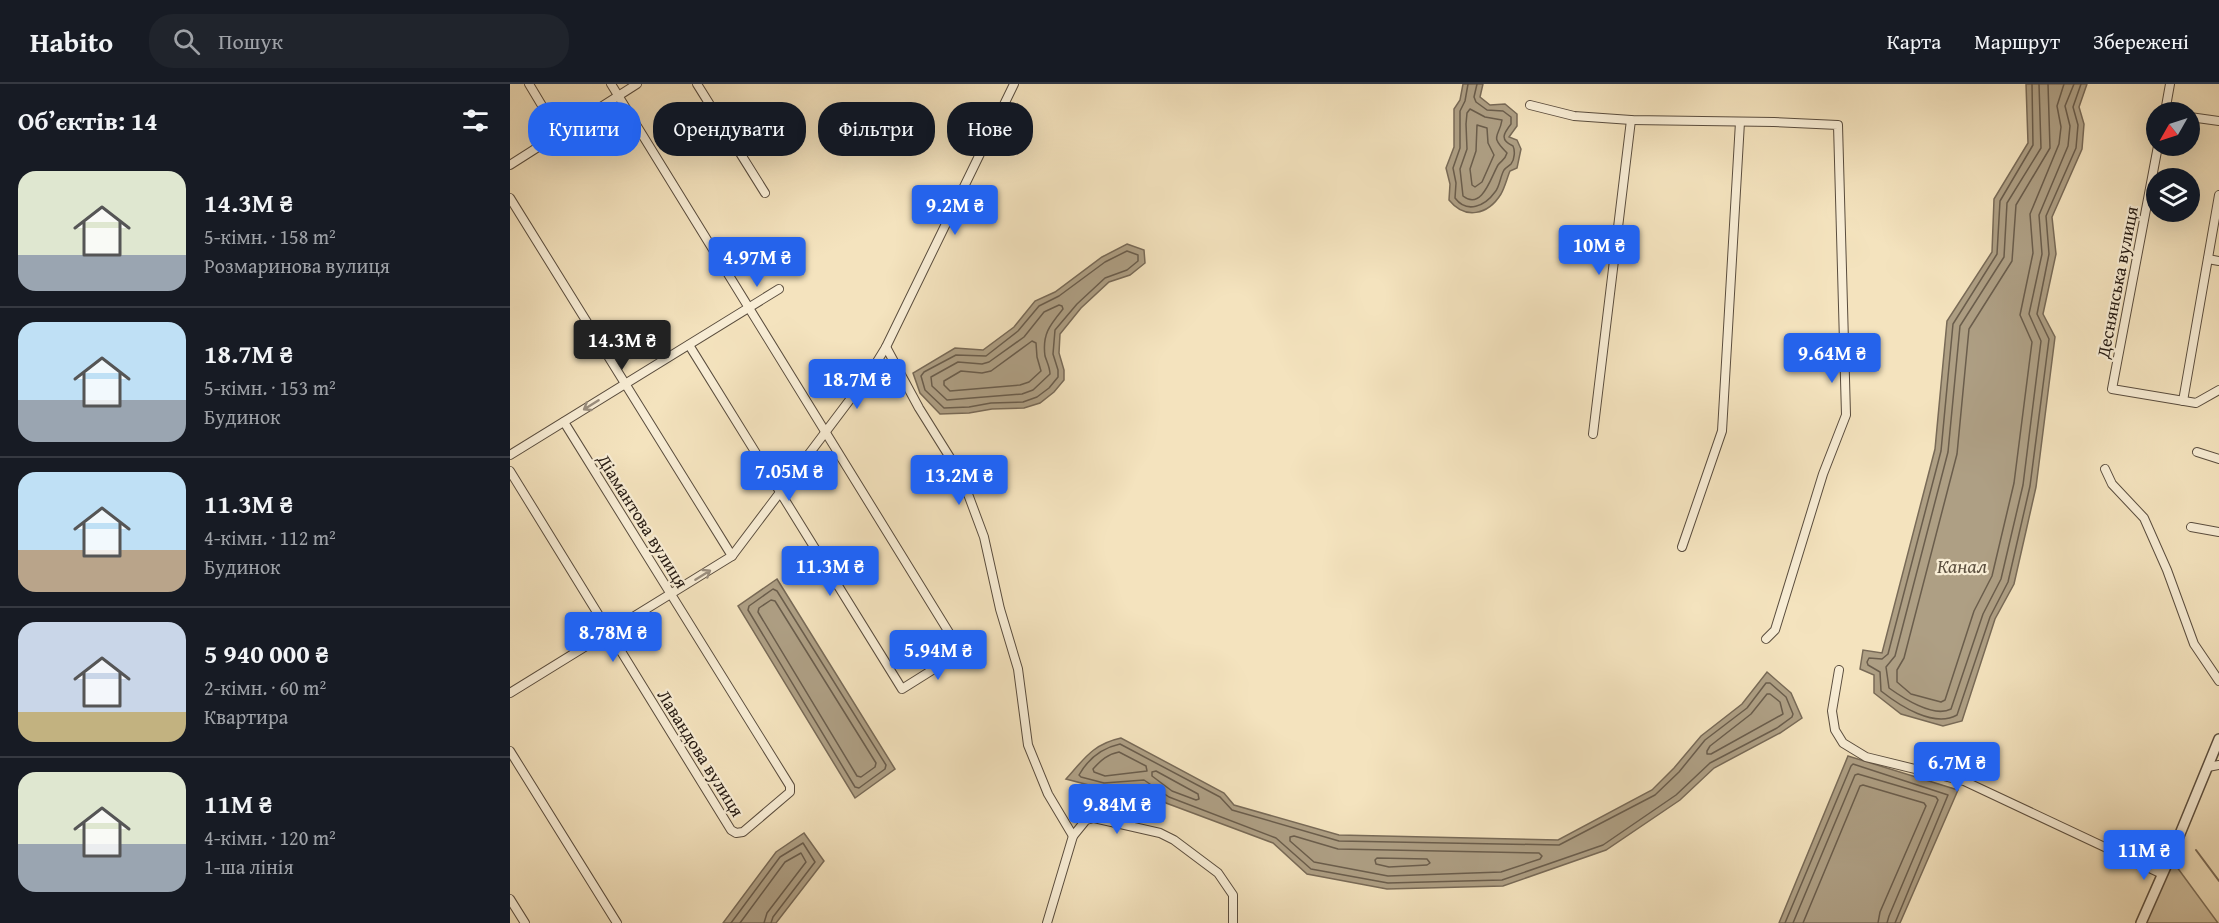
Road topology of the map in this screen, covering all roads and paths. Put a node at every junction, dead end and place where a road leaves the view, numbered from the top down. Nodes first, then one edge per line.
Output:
1 (529, 84) edge
2 (611, 84) edge
3 (637, 84) edge
4 (697, 84) edge
5 (1014, 84) edge
6 (2170, 84) edge
7 (618, 96) junction
8 (540, 102) edge
9 (609, 102) edge
10 (2167, 102) edge
11 (1530, 105) dead end
12 (2200, 119) edge
13 (1631, 120) junction
14 (1740, 122) junction
15 (2219, 122) edge
16 (528, 154) edge
17 (2156, 156) edge
18 (510, 165) edge
19 (765, 193) dead end
20 (2219, 195) edge
21 (510, 198) edge
22 (2208, 259) junction
23 (2219, 261) edge
24 (779, 289) dead end
25 (748, 308) junction
26 (689, 345) junction
27 (886, 347) junction
28 (625, 384) junction
29 (2219, 390) edge
30 (2183, 401) junction
31 (564, 422) junction
32 (825, 431) junction
33 (1593, 434) dead end
34 (2196, 452) dead end
35 (510, 455) edge
36 (2219, 459) edge
37 (2105, 469) dead end
38 (510, 471) edge
39 (780, 492) junction
40 (2192, 527) dead end
41 (2219, 532) edge
42 (1683, 547) dead end
43 (732, 556) junction
44 (671, 595) junction
45 (609, 632) junction
46 (1766, 639) dead end
47 (1839, 670) dead end
48 (2219, 681) edge
49 (510, 693) edge
50 (2219, 739) edge
51 (510, 751) edge
52 (2219, 765) edge
53 (2208, 767) junction
54 (736, 833) joint
55 (1073, 836) junction
56 (2162, 874) junction
57 (510, 899) edge
58 (525, 923) edge
59 (617, 923) edge
60 (1047, 923) edge
61 (1233, 923) edge
62 (2140, 923) edge

1 - 8 street
2 - 7 street
3 - 7 street
4 - 19 street
5 - 27 street
6 - 10 street
7 - 9 street
7 - 25 street
11 - 13 street
12 - 15 street
13 - 14 street
13 - 33 street
14 - 42 street
14 - 46 street
16 - 18 street
17 - 30 street, Деснянська вулиця
20 - 22 street
21 - 28 street
22 - 23 street
22 - 30 street
24 - 25 street
25 - 26 street
25 - 32 street
26 - 28 street
26 - 39 street
27 - 32 street
27 - 55 street
28 -> 31 street
28 - 43 street
29 - 30 street
31 - 35 street
31 - 44 street, Діамантова вулиця
32 - 39 street
32 - 39 street
34 - 36 street
37 - 48 street
38 - 45 street, Лавандова вулиця
39 - 43 street
40 - 41 street
44 -> 43 street
44 - 45 street
44 - 54 street, Діамантова вулиця
45 - 49 street
45 - 54 street, Лавандова вулиця
47 - 56 street
50 - 53 street
51 - 59 street
52 - 53 street
53 - 56 street
55 - 60 street
55 - 61 street
56 - 62 street
57 - 58 street

